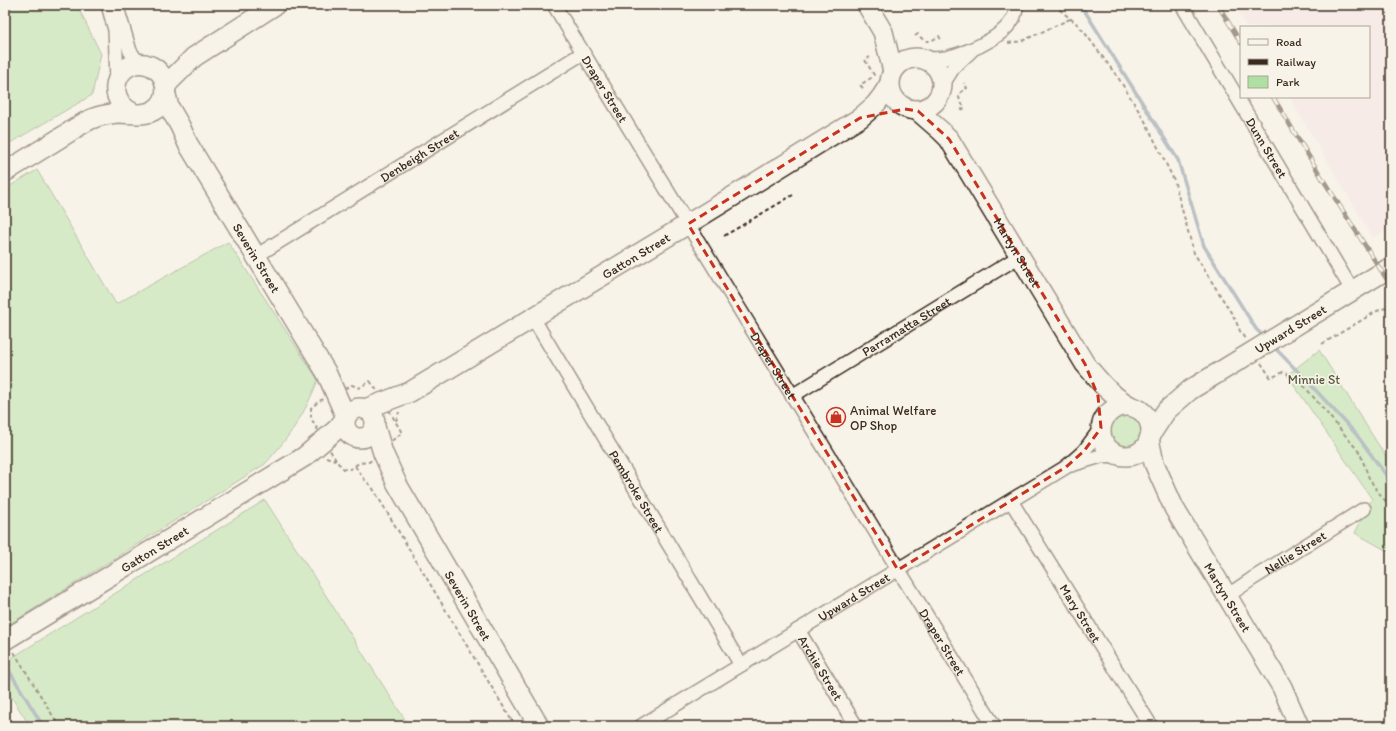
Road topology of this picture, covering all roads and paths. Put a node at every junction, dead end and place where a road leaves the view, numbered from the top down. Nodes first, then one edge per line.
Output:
1 (108, 5) edge
2 (115, 5) edge
3 (275, 5) edge
4 (554, 5) edge
5 (867, 5) edge
6 (1016, 5) edge
7 (1054, 5) edge
8 (1182, 5) edge
9 (1070, 19) junction
10 (883, 32) junction
11 (915, 36) dead end
12 (942, 40) dead end
13 (1005, 44) dead end
14 (973, 49) junction
15 (583, 53) junction
16 (194, 56) junction
17 (870, 57) dead end
18 (920, 58) junction
19 (144, 65) junction
20 (891, 78) junction
21 (116, 83) junction
22 (964, 84) dead end
23 (863, 88) dead end
24 (942, 88) junction
25 (166, 90) junction
26 (912, 110) junction
27 (961, 110) dead end
28 (138, 114) junction
29 (92, 118) junction
30 (860, 118) junction
31 (949, 140) junction
32 (188, 144) junction
33 (5, 172) edge
34 (793, 195) dead end
35 (688, 224) junction
36 (724, 236) dead end
37 (256, 256) junction
38 (1020, 256) junction
39 (1391, 267) edge
40 (1352, 290) junction
41 (1391, 306) edge
42 (533, 318) junction
43 (1322, 344) dead end
44 (1256, 349) junction
45 (1085, 364) junction
46 (326, 372) junction
47 (350, 386) dead end
48 (1190, 390) junction
49 (410, 392) junction
50 (381, 396) dead end
51 (792, 396) junction
52 (330, 397) dead end
53 (1132, 407) junction
54 (364, 408) junction
55 (393, 417) dead end
56 (345, 418) junction
57 (375, 426) junction
58 (1101, 426) junction
59 (321, 434) dead end
60 (1150, 436) junction
61 (359, 439) junction
62 (388, 449) dead end
63 (332, 452) dead end
64 (1124, 455) junction
65 (304, 457) junction
66 (370, 460) dead end
67 (355, 466) junction
68 (1066, 467) junction
69 (397, 484) junction
70 (1010, 501) junction
71 (1174, 508) junction
72 (1391, 508) edge
73 (1364, 510) dead end
74 (898, 570) junction
75 (1227, 596) junction
76 (798, 630) junction
77 (9, 638) edge
78 (741, 665) junction
79 (1282, 687) junction
80 (659, 721) edge
81 (59, 726) edge
82 (515, 726) edge
83 (539, 726) edge
84 (640, 726) edge
85 (856, 726) edge
86 (994, 726) edge
87 (1152, 726) edge
88 (1299, 726) edge
89 (1314, 726) edge

1 - 21 street
2 - 19 street
3 - 16 street
4 - 15 street, Draper Street
5 - 10 street
6 - 14 street
7 - 9 path
8 - 40 street, Dunn Street
9 - 13 path
9 - 44 path
10 - 18 street
10 - 20 street
11 - 12 path
14 - 18 street
14 - 24 street
15 - 35 street, Draper Street
15 - 37 street, Denbeigh Street
16 - 19 street
16 - 25 street
17 - 23 path
18 - 20 street
18 - 24 street
19 - 21 street
19 - 25 street
20 - 26 street
20 - 30 street, Gatton Street
21 - 28 street
21 - 29 street
22 - 27 path
24 - 26 street
24 - 31 street, Martyn Street
25 - 28 street
25 - 32 street, Severin Street
26 - 30 street, Gatton Street
26 - 31 street, Martyn Street
28 - 29 street
28 - 32 street, Severin Street
29 - 33 street
30 - 35 street, Gatton Street
31 - 38 street, Martyn Street
32 - 37 street, Severin Street
34 - 36 path
35 - 42 street, Gatton Street
35 - 51 street, Draper Street
37 - 46 street, Severin Street
38 - 45 street, Martyn Street
38 - 51 street, Parramatta Street
39 - 40 street, Upward Street
40 - 44 street, Upward Street
41 - 43 path
42 - 49 street, Gatton Street
42 - 78 street, Pembroke Street
44 - 48 street, Upward Street
44 - 72 path
45 - 53 street, Martyn Street
45 - 58 street, Martyn Street
46 - 54 street, Severin Street
46 - 56 street, Severin Street
47 - 50 path
48 - 53 street, Upward Street
48 - 60 street, Upward Street
49 - 54 street, Gatton Street
49 - 57 street, Gatton Street
51 - 74 street, Draper Street
52 - 59 path
53 - 58 street
53 - 60 street
54 - 56 street
54 - 57 street
55 - 62 path
56 - 61 street
56 - 65 street, Gatton Street
57 - 61 street
57 - 69 street, Severin Street
58 - 64 street
58 - 68 street, Upward Street
60 - 64 street
60 - 71 street, Martyn Street
61 - 65 street, Gatton Street
61 - 69 street, Severin Street
63 - 67 path
64 - 68 street, Upward Street
64 - 71 street, Martyn Street
65 - 77 street, Gatton Street
66 - 67 path
67 - 82 path
68 - 70 street, Upward Street
69 - 83 street, Severin Street
70 - 74 street, Upward Street
70 - 87 street, Mary Street
71 - 75 street, Martyn Street
73 - 75 street, Nellie Street
74 - 76 street, Upward Street
74 - 86 street, Draper Street
75 - 79 street, Martyn Street
76 - 78 street, Upward Street
76 - 85 street, Archie Street
77 - 81 path
78 - 80 street, Upward Street
79 - 88 street, Martyn Street
79 - 89 street, Martyn Street
80 - 84 street, Upward Street

